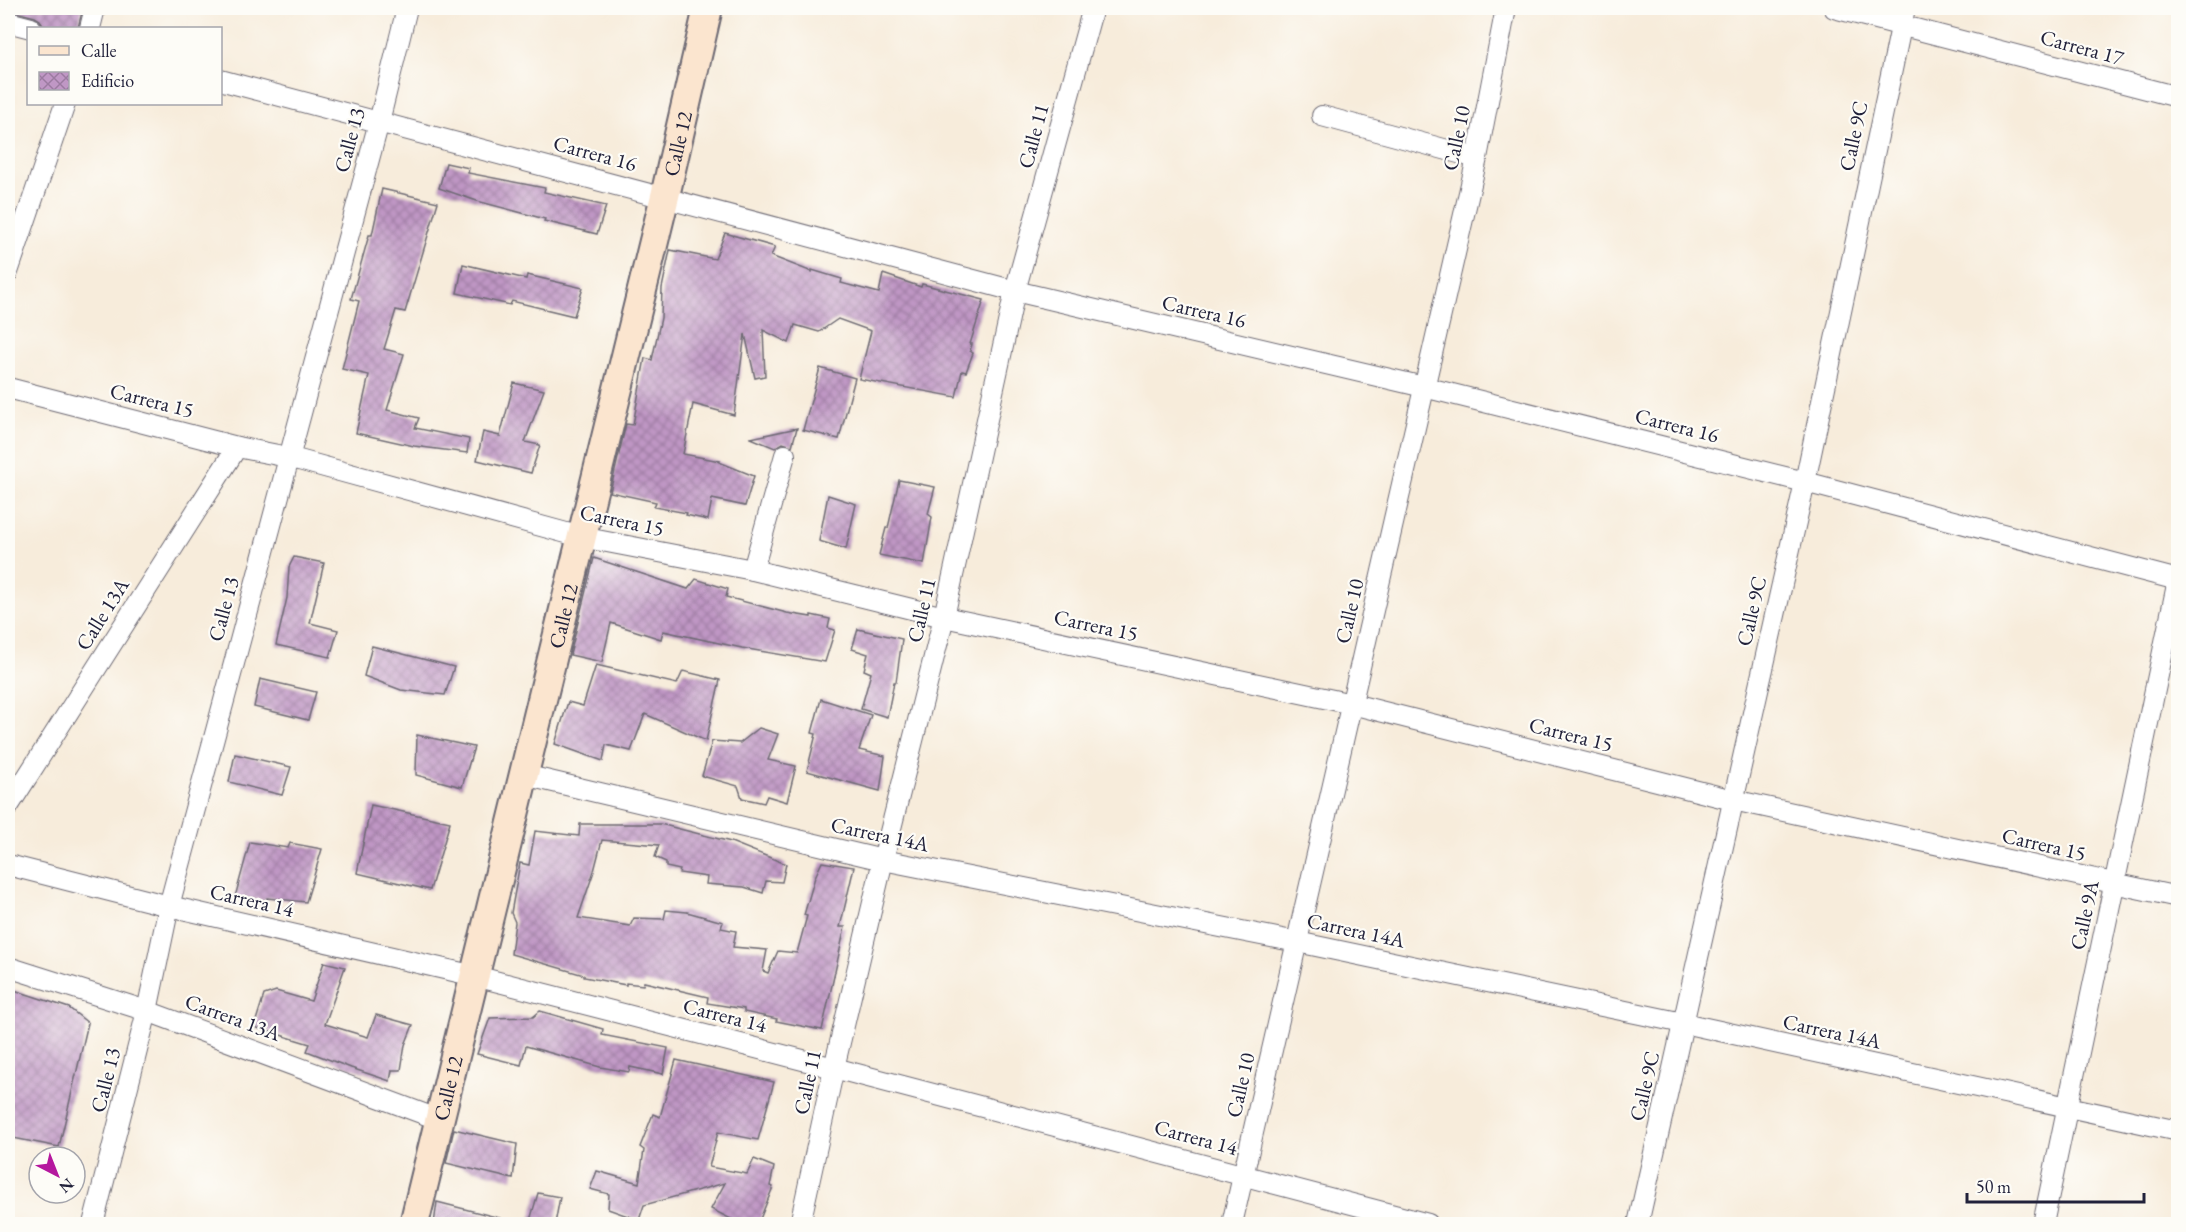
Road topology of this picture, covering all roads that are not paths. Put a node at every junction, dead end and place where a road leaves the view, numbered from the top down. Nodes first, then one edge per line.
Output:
1 (95, 8) edge
2 (407, 8) edge
3 (708, 8) edge
4 (1093, 8) edge
5 (1506, 8) edge
6 (1834, 8) edge
7 (1903, 16) edge
8 (8, 22) edge
9 (27, 27) edge
10 (90, 27) edge
11 (222, 81) edge
12 (2178, 97) edge
13 (65, 105) edge
14 (1322, 116) dead end
15 (379, 122) junction
16 (1477, 158) junction
17 (665, 196) junction
18 (8, 272) edge
19 (1015, 291) junction
20 (1424, 387) junction
21 (8, 388) edge
22 (237, 447) junction
23 (785, 455) dead end
24 (288, 458) junction
25 (1805, 482) junction
26 (582, 537) junction
27 (753, 570) junction
28 (2178, 580) edge
29 (944, 617) junction
30 (1352, 704) junction
31 (524, 775) junction
32 (1733, 800) junction
33 (8, 807) edge
34 (883, 860) junction
35 (8, 865) edge
36 (2115, 885) junction
37 (2178, 897) edge
38 (169, 906) junction
39 (1297, 942) junction
40 (8, 967) edge
41 (475, 976) junction
42 (147, 1011) junction
43 (1683, 1023) junction
44 (834, 1068) junction
45 (2068, 1107) junction
46 (440, 1120) junction
47 (2178, 1131) edge
48 (1244, 1175) junction
49 (93, 1224) edge
50 (414, 1224) edge
51 (800, 1224) edge
52 (1232, 1224) edge
53 (1428, 1224) edge
54 (1638, 1224) edge
55 (2043, 1224) edge

1 - 10 street
2 - 15 street, Calle 13
3 - 17 street, Calle 12
4 - 19 street, Calle 11
5 - 16 street, Calle 10
6 - 7 street, Carrera 17
7 - 12 street, Carrera 17
7 - 25 street, Calle 9C
8 - 9 street
11 - 15 street, Carrera 16
13 - 18 street
14 - 16 street
15 - 17 street, Carrera 16
15 - 24 street, Calle 13
16 - 20 street, Calle 10
17 - 19 street, Carrera 16
17 - 26 street, Calle 12
19 - 20 street, Carrera 16
19 - 29 street, Calle 11
20 - 25 street, Carrera 16
20 - 30 street, Calle 10
21 - 22 street, Carrera 15
22 - 24 street, Carrera 15
22 - 33 street, Calle 13A
23 - 27 street
24 - 26 street, Carrera 15
24 - 38 street, Calle 13
25 - 28 street, Carrera 16
25 - 32 street, Calle 9C
26 - 27 street, Carrera 15
26 - 31 street, Calle 12
27 - 29 street, Carrera 15
28 - 36 street, Calle 9A
29 - 30 street, Carrera 15
29 - 34 street, Calle 11
30 - 32 street, Carrera 15
30 - 39 street, Calle 10
31 - 34 street, Carrera 14A
31 - 41 street, Calle 12
32 - 36 street, Carrera 15
32 - 43 street, Calle 9C
34 - 39 street, Carrera 14A
34 - 44 street, Calle 11
35 - 38 street, Carrera 14
36 - 37 street, Carrera 15
36 - 45 street, Calle 9A
38 - 41 street, Carrera 14
38 - 42 street, Calle 13
39 - 43 street, Carrera 14A
39 - 48 street, Calle 10
40 - 42 street, Carrera 13A
41 - 44 street, Carrera 14
41 - 46 street, Calle 12
42 - 46 street, Carrera 13A
42 - 49 street, Calle 13
43 - 45 street, Carrera 14A
43 - 54 street, Calle 9C
44 - 48 street, Carrera 14
44 - 51 street, Calle 11
45 - 47 street, Carrera 14A
45 - 55 street, Calle 9A
46 - 50 street, Calle 12
48 - 52 street, Calle 10
48 - 53 street, Carrera 14

